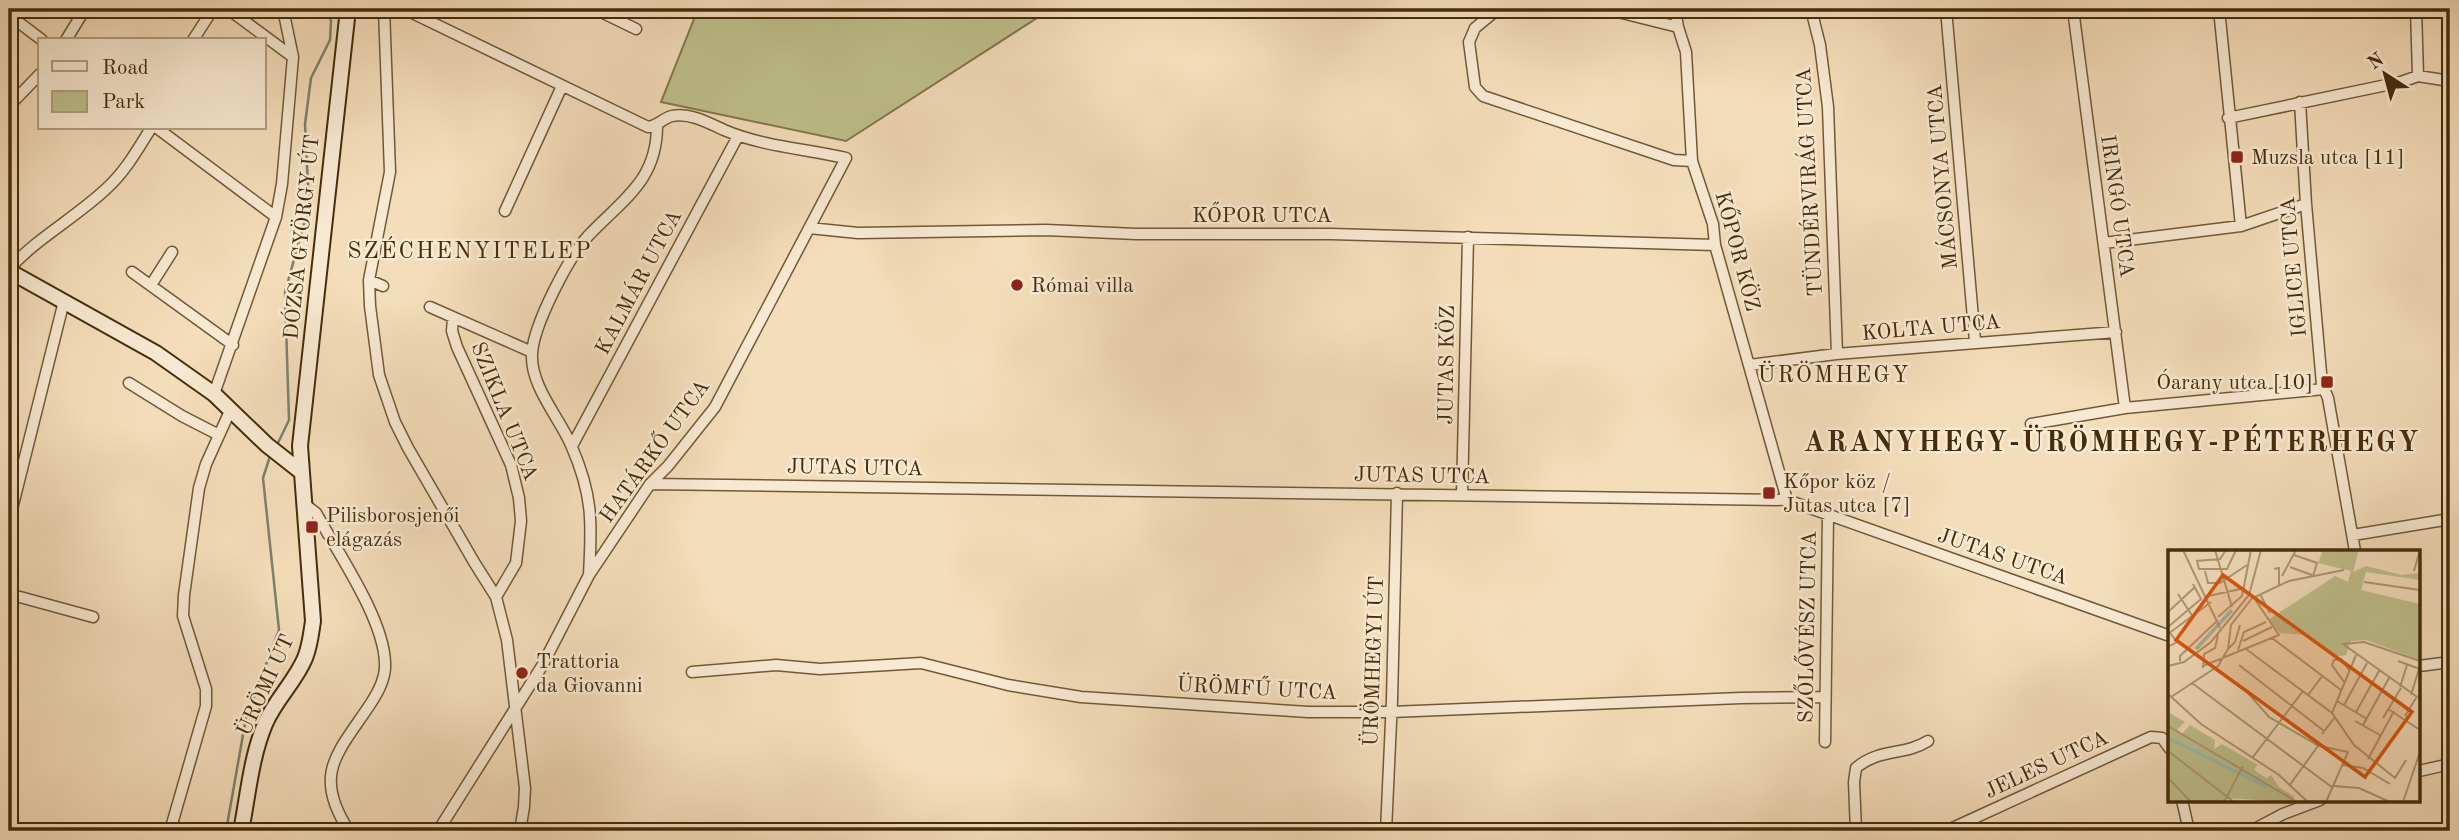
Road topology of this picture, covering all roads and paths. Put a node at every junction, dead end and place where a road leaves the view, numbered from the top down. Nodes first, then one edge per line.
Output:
1 (85, 9) edge
2 (213, 9) edge
3 (228, 9) edge
4 (283, 9) edge
5 (348, 9) edge
6 (384, 9) edge
7 (404, 9) edge
8 (595, 9) edge
9 (1498, 9) edge
10 (1606, 9) edge
11 (1675, 9) edge
12 (1811, 9) edge
13 (1946, 9) edge
14 (2073, 9) edge
15 (2219, 9) edge
16 (2416, 9) edge
17 (9, 15) edge
18 (1678, 27) junction
19 (636, 29) dead end
20 (39, 38) edge
21 (67, 38) edge
22 (194, 38) edge
23 (293, 57) junction
24 (38, 76) edge
25 (2418, 76) junction
26 (2450, 81) edge
27 (562, 86) junction
28 (2300, 102) junction
29 (9, 106) edge
30 (2228, 117) junction
31 (657, 126) junction
32 (150, 130) edge
33 (160, 130) edge
34 (738, 136) junction
35 (1692, 161) junction
36 (2306, 204) junction
37 (505, 211) dead end
38 (276, 217) junction
39 (2241, 226) junction
40 (809, 229) junction
41 (1468, 237) junction
42 (2104, 243) junction
43 (1715, 245) junction
44 (172, 252) dead end
45 (9, 270) edge
46 (132, 272) dead end
47 (369, 280) junction
48 (151, 285) junction
49 (383, 286) dead end
50 (64, 301) junction
51 (430, 307) dead end
52 (453, 318) junction
53 (2116, 332) junction
54 (1975, 341) junction
55 (233, 345) junction
56 (532, 352) junction
57 (1837, 354) junction
58 (1750, 365) junction
59 (129, 383) dead end
60 (2324, 389) junction
61 (214, 394) junction
62 (2125, 408) junction
63 (230, 411) junction
64 (2031, 424) dead end
65 (219, 435) junction
66 (572, 446) junction
67 (300, 471) junction
68 (650, 484) junction
69 (1397, 493) junction
70 (1462, 495) junction
71 (1787, 500) junction
72 (303, 503) junction
73 (1828, 514) junction
74 (2450, 519) edge
75 (9, 522) edge
76 (2353, 536) junction
77 (2356, 550) edge
78 (589, 575) junction
79 (9, 594) edge
80 (496, 597) junction
81 (93, 617) dead end
82 (2168, 635) edge
83 (2450, 662) edge
84 (2420, 666) edge
85 (692, 672) dead end
86 (1825, 697) junction
87 (516, 706) junction
88 (1391, 712) junction
89 (1928, 741) dead end
90 (1825, 742) dead end
91 (2168, 746) edge
92 (2450, 764) edge
93 (2420, 771) edge
94 (2182, 802) edge
95 (2315, 802) edge
96 (170, 831) edge
97 (241, 831) edge
98 (349, 831) edge
99 (438, 831) edge
100 (520, 831) edge
101 (1386, 831) edge
102 (1856, 831) edge
103 (1946, 831) edge
104 (2189, 831) edge
105 (2250, 831) edge

1 - 21 street
2 - 22 street
3 - 23 street
4 - 23 street
5 - 67 main road, DÓZSA GYÖRGY ÚT
6 - 47 street
7 - 27 street
8 - 19 street
9 - 35 street
10 - 18 street
11 - 18 street, KŐPOR KÖZ
12 - 57 street, TÜNDÉRVIRÁG UTCA
13 - 54 street, MÁCSONYA UTCA
14 - 42 street, IRINGÓ UTCA
15 - 30 street
16 - 25 street
17 - 20 street
18 - 35 street, KŐPOR KÖZ
23 - 38 street
24 - 29 street
25 - 26 street
25 - 28 street
27 - 31 street
27 - 37 street
28 - 30 street
28 - 36 street, IGLICE UTCA
30 - 39 street
31 - 34 street
31 - 56 street
32 - 45 street
33 - 38 street
34 - 40 street, HATÁRKŐ UTCA
34 - 66 street, KALMÁR UTCA
35 - 43 street, KŐPOR KÖZ
36 - 39 street
36 - 60 street, IGLICE UTCA
38 - 55 street
39 - 42 street
40 - 41 street, KŐPOR UTCA
40 - 68 street, HATÁRKŐ UTCA
41 - 43 street, KŐPOR UTCA
41 - 70 street, JUTAS KÖZ
42 - 53 street, IRINGÓ UTCA
43 - 58 street, KŐPOR KÖZ
44 - 48 street
45 - 50 main road
46 - 48 street
47 - 49 street
47 - 80 street
48 - 55 street
50 - 61 main road
50 - 75 street
51 - 52 street, SZIKLA UTCA
52 - 56 street, SZIKLA UTCA
52 - 80 street, SZIKLA UTCA
53 - 54 street, KOLTA UTCA
53 - 62 street, IRINGÓ UTCA
54 - 57 street, KOLTA UTCA
55 - 61 street
56 - 66 street
57 - 58 street, KOLTA UTCA
58 - 71 street, KŐPOR KÖZ
59 - 65 street
60 - 62 street
60 - 76 street, IGLICE UTCA
61 - 63 main road
62 - 64 street
63 - 65 street
63 - 67 main road
65 - 96 street
66 - 78 street
67 - 72 main road, ÜRÖMI ÚT
68 - 69 street, JUTAS UTCA
68 - 78 street, HATÁRKŐ UTCA
69 - 70 street, JUTAS UTCA
69 - 88 street, ÜRÖMHEGYI ÚT
70 - 71 street, JUTAS UTCA
71 - 73 street, JUTAS UTCA
72 - 97 main road, ÜRÖMI ÚT
72 - 98 street
73 - 82 street, JUTAS UTCA
73 - 86 street, SZŐLŐVÉSZ UTCA
74 - 76 street
76 - 77 street, IGLICE UTCA
78 - 87 street, HATÁRKŐ UTCA
79 - 81 street
80 - 87 street
83 - 84 street
85 - 88 street, ÜRÖMFŰ UTCA
86 - 88 street, ÜRÖMFŰ UTCA
86 - 90 street, SZŐLŐVÉSZ UTCA
87 - 99 street, HATÁRKŐ UTCA
87 - 100 street
88 - 101 street, ÜRÖMHEGYI ÚT
89 - 102 street
91 - 103 street, JELES UTCA
92 - 93 street
94 - 104 street
95 - 105 street

